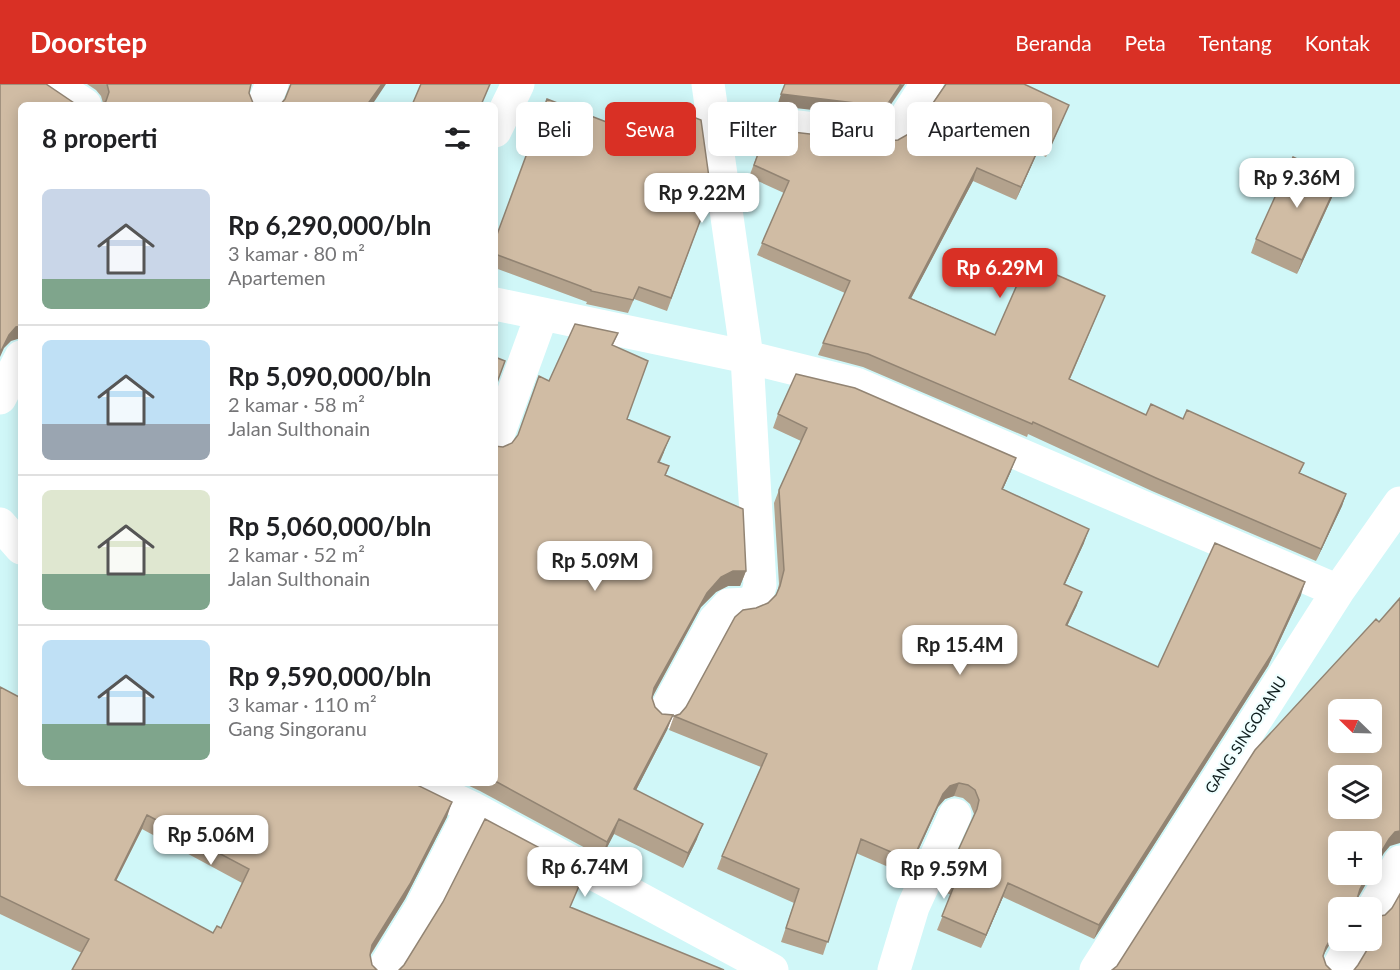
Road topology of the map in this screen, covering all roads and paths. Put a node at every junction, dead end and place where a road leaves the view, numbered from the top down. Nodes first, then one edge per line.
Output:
1 (53, 84) edge
2 (272, 84) edge
3 (518, 84) edge
4 (708, 84) edge
5 (927, 84) edge
6 (80, 102) edge
7 (264, 102) edge
8 (710, 102) edge
9 (498, 125) edge
10 (798, 127) edge
11 (718, 156) edge
12 (498, 305) edge
13 (542, 314) junction
14 (747, 357) junction
15 (18, 363) edge
16 (0, 398) edge
17 (498, 435) edge
18 (1400, 503) edge
19 (0, 524) edge
20 (1390, 541) edge
21 (18, 545) edge
22 (1338, 591) junction
23 (665, 712) edge
24 (426, 786) edge
25 (472, 808) junction
26 (955, 815) dead end
27 (1400, 862) edge
28 (1380, 897) edge
29 (1348, 951) edge
30 (383, 970) edge
31 (772, 970) edge
32 (894, 970) edge
33 (1096, 970) edge
34 (1337, 970) edge

1 - 6 street
2 - 7 street
3 - 9 street
4 - 8 street
5 - 10 street
11 - 14 street
12 - 13 street
13 - 14 street
13 - 17 street
14 - 22 street
14 - 23 street
15 - 16 street
18 - 20 street, GANG SINGORANU
19 - 21 street
20 - 22 street, GANG SINGORANU
22 - 33 street, GANG SINGORANU
24 - 25 street
25 - 30 street
25 - 31 street
26 - 32 street
27 - 28 street
29 - 34 street

